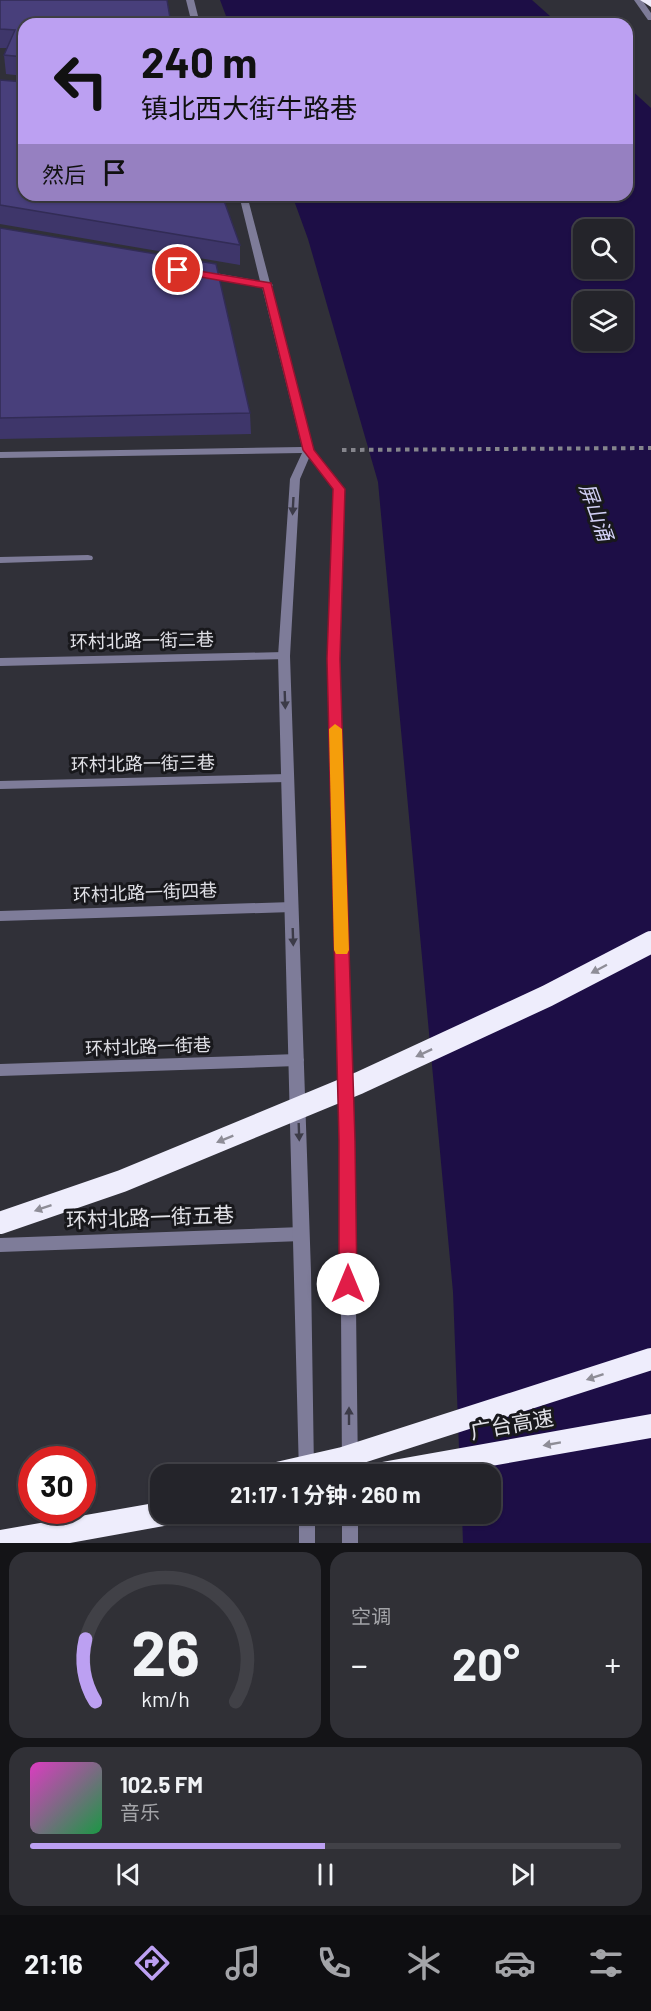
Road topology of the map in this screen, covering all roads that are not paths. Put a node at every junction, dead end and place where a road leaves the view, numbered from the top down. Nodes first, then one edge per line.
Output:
1 (190, 0) edge
2 (638, 0) edge
3 (645, 0) edge
4 (651, 4) edge
5 (194, 18) edge
6 (651, 18) edge
7 (245, 201) edge
8 (198, 273) edge
9 (267, 285) junction
10 (308, 450) junction
11 (0, 455) edge
12 (88, 558) dead end
13 (0, 560) edge
14 (284, 656) junction
15 (0, 662) edge
16 (288, 778) junction
17 (0, 785) edge
18 (292, 907) junction
19 (0, 916) edge
20 (651, 942) edge
21 (297, 1060) junction
22 (0, 1070) edge
23 (0, 1223) edge
24 (302, 1234) junction
25 (0, 1245) edge
26 (651, 1359) edge
27 (651, 1426) edge
28 (306, 1464) edge
29 (317, 1464) edge
30 (350, 1464) edge
31 (438, 1464) edge
32 (150, 1504) edge
33 (150, 1516) edge
34 (307, 1524) edge
35 (350, 1524) edge
36 (0, 1541) edge
37 (307, 1543) edge
38 (350, 1543) edge

1 - 5 street
2 - 6 street
3 - 4 highway
7 - 9 street
8 - 9 street
9 - 10 street
10 - 11 street
10 -> 14 street
30 -> 10 street
12 - 13 street
14 - 15 street, 环村北路一街二巷
14 -> 16 street
16 - 17 street, 环村北路一街三巷
16 - 18 street
18 - 19 street, 环村北路一街四巷
18 -> 21 street
20 -> 23 highway, bridge
21 - 22 street, 环村北路一街巷
21 -> 24 street
24 - 25 street, 环村北路一街五巷
24 - 28 street
26 -> 29 highway, bridge
27 -> 31 highway, 广台高速
32 - 36 highway
33 - 36 highway
34 - 37 street
35 - 38 street

